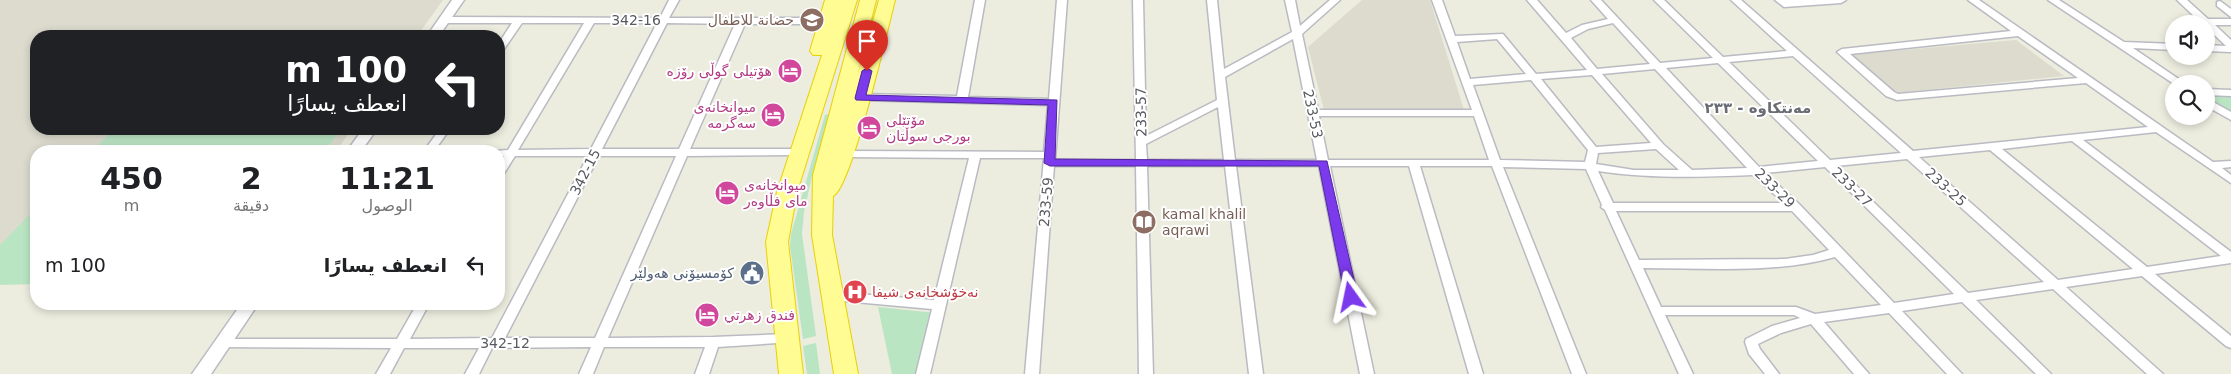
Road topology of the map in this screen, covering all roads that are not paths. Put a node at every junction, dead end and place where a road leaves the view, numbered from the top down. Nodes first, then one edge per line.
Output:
1 (458, 0) edge
2 (674, 0) edge
3 (833, 0) edge
4 (849, 0) edge
5 (868, 0) edge
6 (887, 0) edge
7 (980, 0) edge
8 (1062, 0) edge
9 (1138, 0) edge
10 (1212, 0) edge
11 (1290, 0) edge
12 (1335, 0) edge
13 (1436, 0) edge
14 (1532, 0) edge
15 (1596, 0) edge
16 (1659, 0) edge
17 (1736, 0) edge
18 (1780, 0) edge
19 (1841, 0) edge
20 (1973, 0) edge
21 (2054, 0) edge
22 (2182, 0) edge
23 (2220, 4) dead end
24 (2231, 14) edge
25 (2199, 15) edge
26 (444, 20) junction
27 (519, 20) junction
28 (591, 20) junction
29 (664, 20) junction
30 (1615, 20) junction
31 (741, 21) junction
32 (827, 21) junction
33 (2215, 22) edge
34 (2231, 22) edge
35 (437, 30) edge
36 (2215, 30) edge
37 (1296, 33) junction
38 (2020, 33) junction
39 (1566, 37) junction
40 (1451, 39) junction
41 (505, 41) edge
42 (2122, 45) junction
43 (2231, 45) edge
44 (2165, 47) edge
45 (2215, 48) edge
46 (2231, 49) edge
47 (1795, 52) junction
48 (1720, 60) junction
49 (1659, 66) junction
50 (1597, 72) junction
51 (1220, 75) junction
52 (2167, 75) edge
53 (1534, 77) junction
54 (2086, 80) junction
55 (1466, 82) junction
56 (2215, 92) edge
57 (2231, 93) edge
58 (860, 98) junction
59 (962, 99) junction
60 (1222, 101) junction
61 (1054, 102) junction
62 (2215, 106) edge
63 (1313, 113) junction
64 (1478, 113) junction
65 (2231, 117) edge
66 (2158, 129) junction
67 (2074, 138) junction
68 (1141, 143) junction
69 (1659, 146) junction
70 (1992, 146) junction
71 (1593, 150) junction
72 (800, 152) junction
73 (505, 153) edge
74 (595, 153) junction
75 (683, 153) junction
76 (845, 154) junction
77 (975, 154) junction
78 (1909, 154) junction
79 (1050, 159) junction
80 (1142, 163) junction
81 (1324, 163) junction
82 (1414, 163) junction
83 (1496, 163) junction
84 (1827, 163) junction
85 (1231, 164) junction
86 (2231, 164) edge
87 (1590, 166) junction
88 (2210, 166) junction
89 (1756, 171) junction
90 (1689, 174) junction
91 (2231, 180) edge
92 (823, 204) junction
93 (1607, 207) junction
94 (1795, 207) junction
95 (1838, 252) junction
96 (2231, 258) edge
97 (1634, 264) junction
98 (2142, 272) junction
99 (2055, 284) junction
100 (833, 296) junction
101 (1964, 296) junction
102 (939, 305) junction
103 (1892, 308) junction
104 (246, 310) edge
105 (419, 310) edge
106 (1657, 311) junction
107 (1814, 319) junction
108 (787, 339) junction
109 (713, 342) junction
110 (400, 343) junction
111 (492, 343) junction
112 (601, 343) junction
113 (2231, 343) edge
114 (222, 344) junction
115 (201, 374) edge
116 (382, 374) edge
117 (472, 374) edge
118 (586, 374) edge
119 (702, 374) edge
120 (791, 374) edge
121 (846, 374) edge
122 (923, 374) edge
123 (1032, 374) edge
124 (1146, 374) edge
125 (1256, 374) edge
126 (1367, 374) edge
127 (1476, 374) edge
128 (1579, 374) edge
129 (1686, 374) edge
130 (1772, 374) edge
131 (1862, 374) edge
132 (1955, 374) edge
133 (2044, 374) edge
134 (2156, 374) edge

1 - 26 street
2 - 29 street, 342-15
3 - 32 highway
4 - 72 highway
5 - 92 highway
6 - 58 highway
7 - 59 street
8 - 61 street, 233-59
9 - 68 street, 233-57
10 - 51 street
11 - 37 street, 233-53
12 - 37 street
13 - 40 street
14 - 39 street
15 - 30 street, 233-29
16 - 48 street, 233-27
17 - 47 street, 233-25
18 - 19 street
20 - 38 street
21 - 42 street
22 - 25 street
23 - 24 street
26 - 27 street, 342-16
26 - 35 street
27 - 28 street, 342-16
27 - 41 street
28 - 29 street, 342-16
28 - 73 street
29 - 31 street, 342-16
29 - 74 street, 342-15
30 - 39 street
30 - 49 street, 233-29
31 - 32 street, 342-16
31 - 75 street
32 - 72 highway
33 - 34 street
36 - 43 street
37 - 51 street
37 - 63 street, 233-53
38 - 54 street
38 - 54 street
39 - 50 street
40 - 53 street
40 - 55 street
42 - 44 street
42 - 52 street
45 - 46 street
47 - 48 street
47 - 78 street, 233-25
48 - 49 street
48 - 84 street, 233-27
49 - 50 street
49 - 89 street, 233-29
50 - 53 street
50 - 69 street
51 - 60 street
53 - 55 street
53 - 71 street
54 - 66 street
55 - 64 street
56 - 57 street
58 - 59 street
58 - 76 highway
59 - 61 street
60 - 68 street
60 - 85 street
61 - 79 street, 233-59
62 - 65 street
63 - 64 street
63 - 81 street, 233-53
64 - 83 street
66 - 67 street
66 - 88 street
67 - 70 street
67 - 96 street
68 - 80 street, 233-57
69 - 71 street
69 - 90 street
70 - 78 street
70 - 98 street
71 - 87 street
72 - 75 street
72 - 108 highway
73 - 74 street
74 - 75 street
74 - 111 street, 342-15
75 - 112 street
76 - 77 street
76 - 92 highway
77 - 79 street
77 - 102 street
78 - 84 street
78 - 99 street, 233-25
79 - 80 street
79 - 123 street, 233-59
80 - 85 street
80 - 124 street, 233-57
81 - 82 street
81 - 85 street
81 - 126 street, 233-53
82 - 83 street
82 - 127 street
83 - 87 street
83 - 128 street
84 - 89 street
84 - 101 street, 233-27
85 - 125 street
86 - 88 street
87 - 90 street
87 - 93 street
88 - 91 street
89 - 90 street
89 - 94 street, 233-29
92 - 100 highway
93 - 94 street
93 - 97 street
94 - 95 street, 233-29
95 - 97 street
95 - 103 street, 233-29
96 - 98 street
97 - 106 street
98 - 99 street
98 - 113 street
99 - 101 street
99 - 134 street, 233-25
100 - 102 street
100 - 121 highway
101 - 103 street
101 - 133 street, 233-27
102 - 122 street
103 - 107 street
103 - 132 street, 233-29
104 - 114 street
105 - 110 street
106 - 107 street
106 - 129 street
107 - 130 street
107 - 131 street
108 - 109 street, 342-12
108 - 120 highway
109 - 112 street, 342-12
109 - 119 street
110 - 111 street, 342-12
110 - 114 street, 342-12
110 - 116 street
111 - 112 street, 342-12
111 - 117 street, 342-15
112 - 118 street
114 - 115 street

